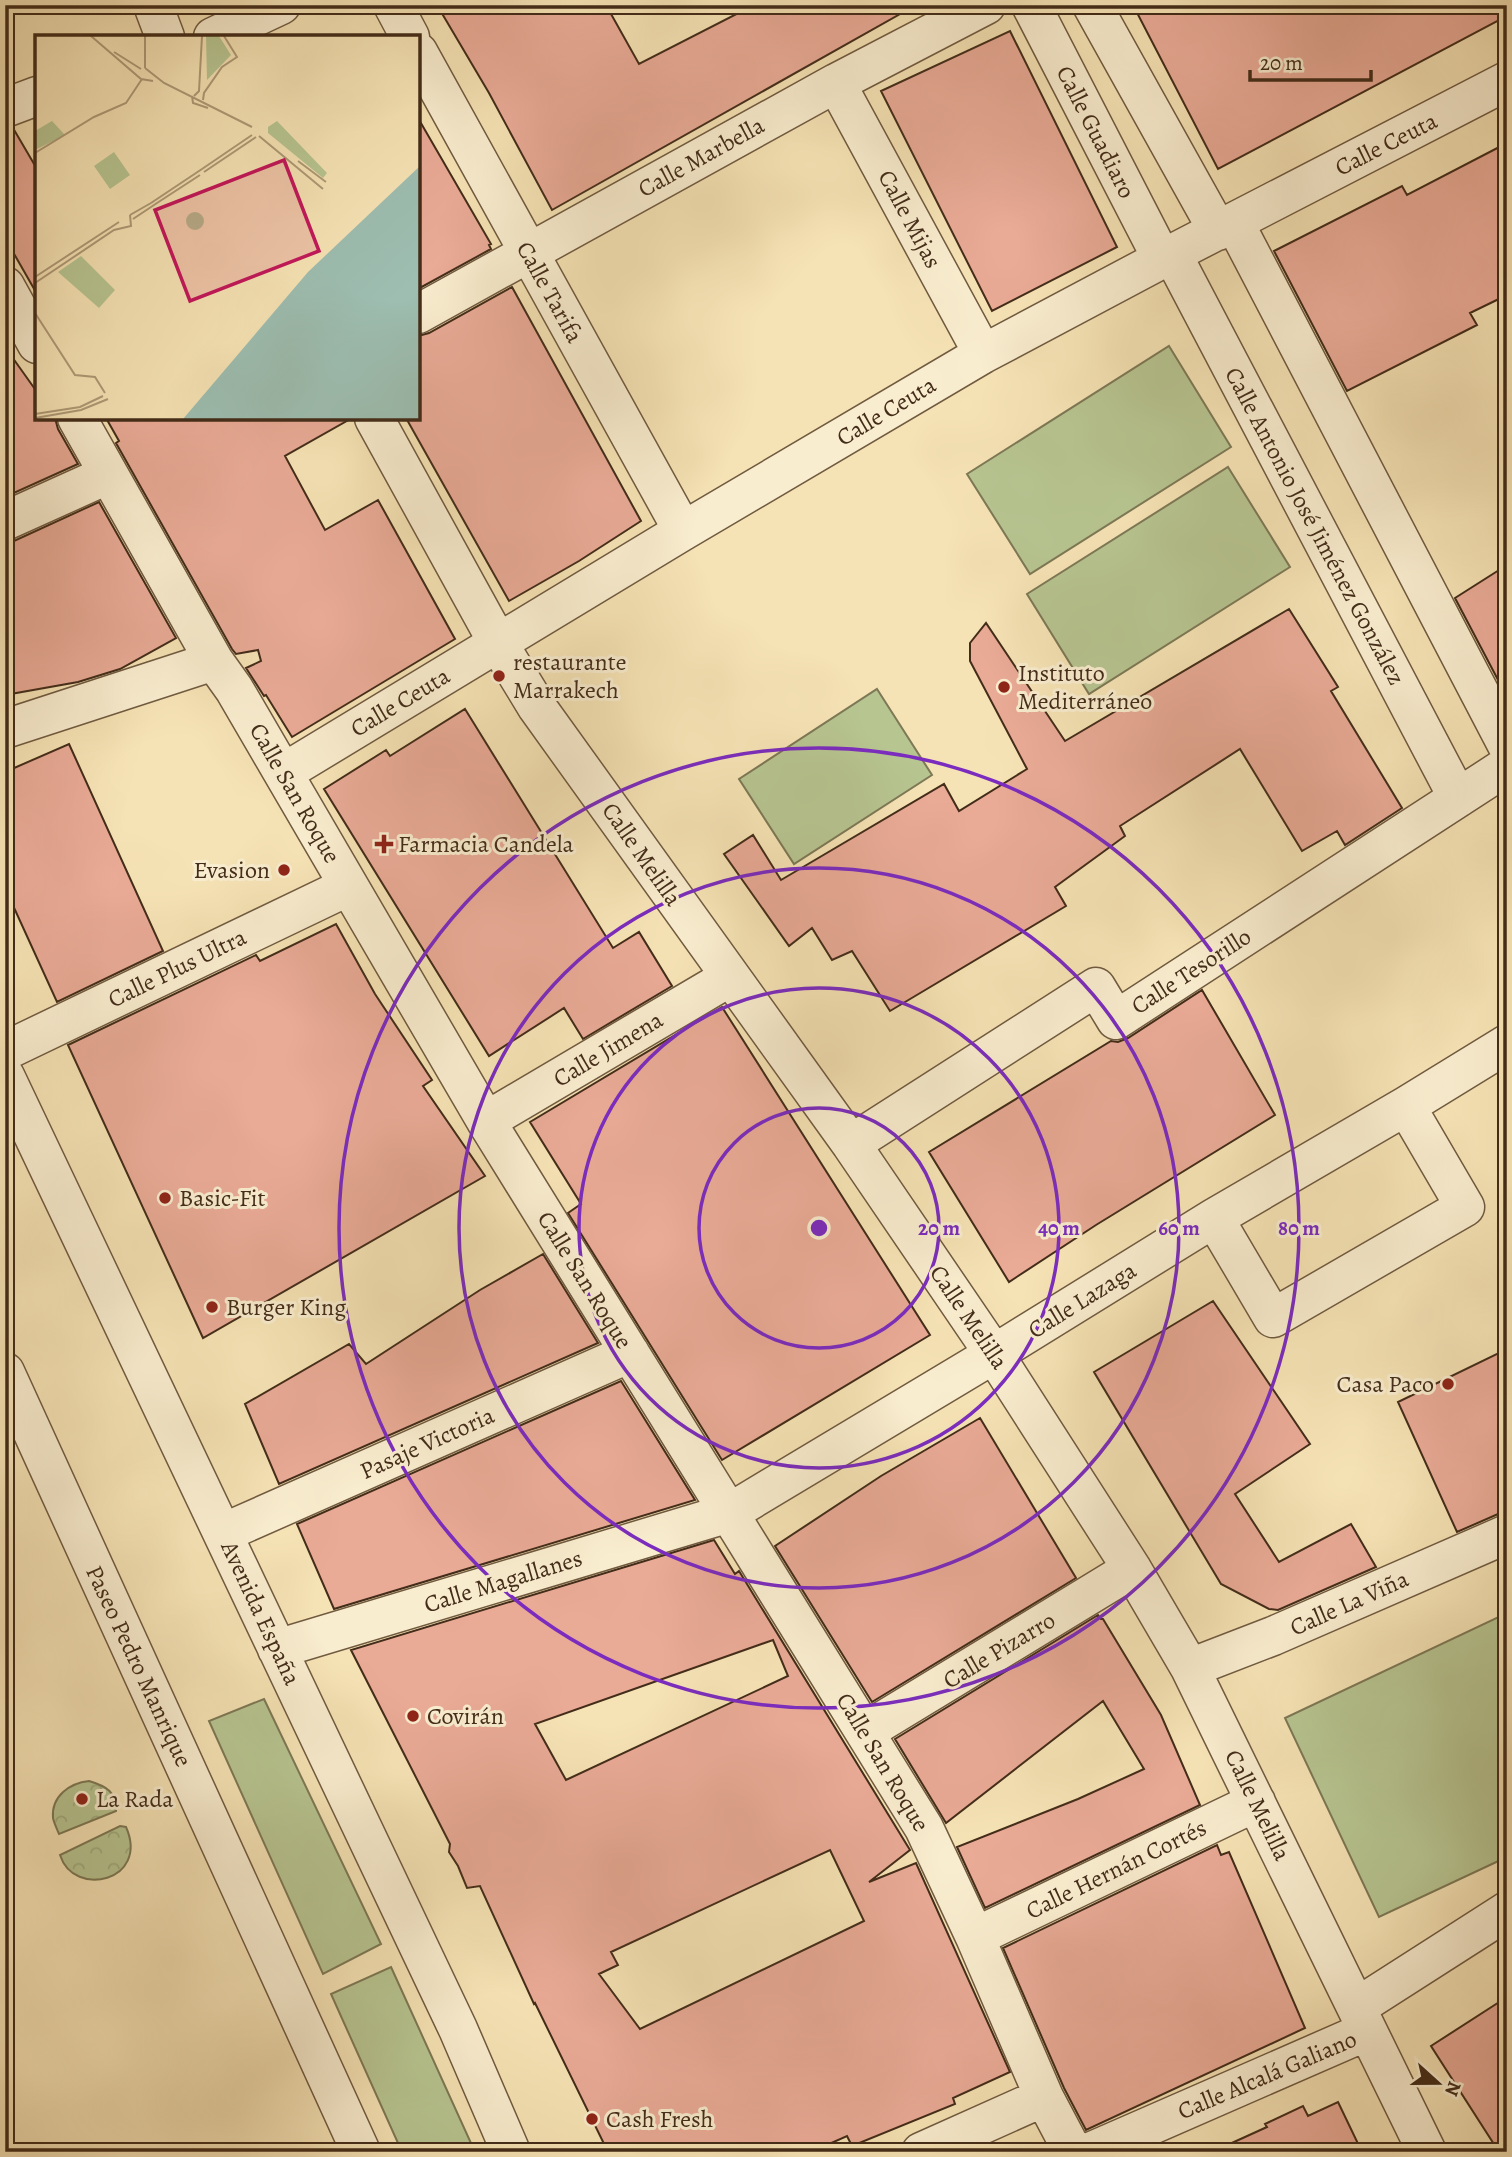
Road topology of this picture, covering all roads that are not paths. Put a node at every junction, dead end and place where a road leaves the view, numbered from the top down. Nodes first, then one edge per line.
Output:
1 (153, 5) edge
2 (281, 5) edge
3 (393, 5) edge
4 (986, 5) edge
5 (1031, 5) edge
6 (1092, 5) edge
7 (164, 35) edge
8 (217, 35) edge
9 (409, 35) edge
10 (420, 56) edge
11 (1507, 81) edge
12 (836, 83) junction
13 (35, 97) edge
14 (5, 108) edge
15 (1226, 226) junction
16 (527, 252) junction
17 (1167, 256) junction
18 (5, 286) edge
19 (420, 313) edge
20 (35, 340) edge
21 (983, 354) junction
22 (78, 420) edge
23 (375, 420) edge
24 (107, 475) junction
25 (5, 521) edge
26 (683, 531) junction
27 (498, 643) junction
28 (214, 661) junction
29 (5, 729) edge
30 (1507, 746) edge
31 (1507, 766) edge
32 (283, 773) junction
33 (1458, 798) junction
34 (349, 886) junction
35 (730, 977) junction
36 (1507, 1044) edge
37 (5, 1051) edge
38 (5, 1076) edge
39 (1406, 1106) junction
40 (486, 1121) junction
41 (850, 1144) junction
42 (1214, 1218) junction
43 (630, 1353) junction
44 (994, 1354) junction
45 (5, 1371) edge
46 (729, 1513) junction
47 (223, 1533) junction
48 (1507, 1534) edge
49 (1132, 1569) junction
50 (277, 1649) junction
51 (1190, 1668) junction
52 (866, 1731) junction
53 (1256, 1802) junction
54 (1507, 1911) edge
55 (975, 1937) junction
56 (1362, 2019) junction
57 (1044, 2097) junction
58 (361, 2152) edge
59 (511, 2152) edge
60 (920, 2152) edge
61 (1073, 2152) edge
62 (1090, 2152) edge
63 (1427, 2152) edge

1 - 7 street
2 - 8 street
3 - 9 street
4 - 12 street, Calle Marbella
5 - 17 street, Calle Guadiaro
6 - 15 street
10 - 16 street, Calle Tarifa
11 - 15 street, Calle Ceuta
12 - 16 street, Calle Marbella
12 - 21 street, Calle Mijas
13 - 14 street
15 - 17 street, Calle Ceuta
15 - 30 street
16 - 19 street, Calle Marbella
16 - 26 street, Calle Tarifa
17 - 21 street, Calle Ceuta
17 - 33 street, Calle Antonio José Jiménez González
18 - 20 street
21 - 26 street, Calle Ceuta
22 - 24 street, Calle San Roque
23 - 27 street, Calle Melilla
24 - 25 street
24 - 28 street, Calle San Roque
26 - 27 street, Calle Ceuta
27 - 32 street, Calle Ceuta
27 - 35 street, Calle Melilla
28 - 29 street
28 - 32 street, Calle San Roque
31 - 33 street, Calle Tesorillo
32 - 34 street, Calle San Roque
33 - 41 street, Calle Tesorillo
34 - 37 street, Calle Plus Ultra
34 - 40 street, Calle San Roque
35 - 40 street, Calle Jimena
35 - 41 street, Calle Melilla
36 - 39 street, Calle Lazaga
38 - 47 street, Avenida España
39 - 42 street, Calle Lazaga
39 - 42 street
40 - 43 street, Calle San Roque
41 - 44 street, Calle Melilla
42 - 44 street, Calle Lazaga
43 - 46 street, Calle San Roque
43 - 47 street, Pasaje Victoria
44 - 46 street, Calle Lazaga
44 - 49 street, Calle Melilla
45 - 58 street, Paseo Pedro Manrique
46 - 50 street, Calle Magallanes
46 - 52 street, Calle San Roque
47 - 50 street, Avenida España
48 - 51 street, Calle La Viña
49 - 51 street, Calle Melilla
49 - 52 street, Calle Pizarro
50 - 59 street, Avenida España
51 - 53 street, Calle Melilla
52 - 55 street, Calle San Roque
53 - 55 street, Calle Hernán Cortés
53 - 56 street, Calle Melilla
54 - 56 street, Calle Alcalá Galiano
55 - 57 street, Calle San Roque
56 - 62 street, Calle Alcalá Galiano
56 - 63 street, Calle Melilla
57 - 60 street
57 - 61 street, Calle San Roque

